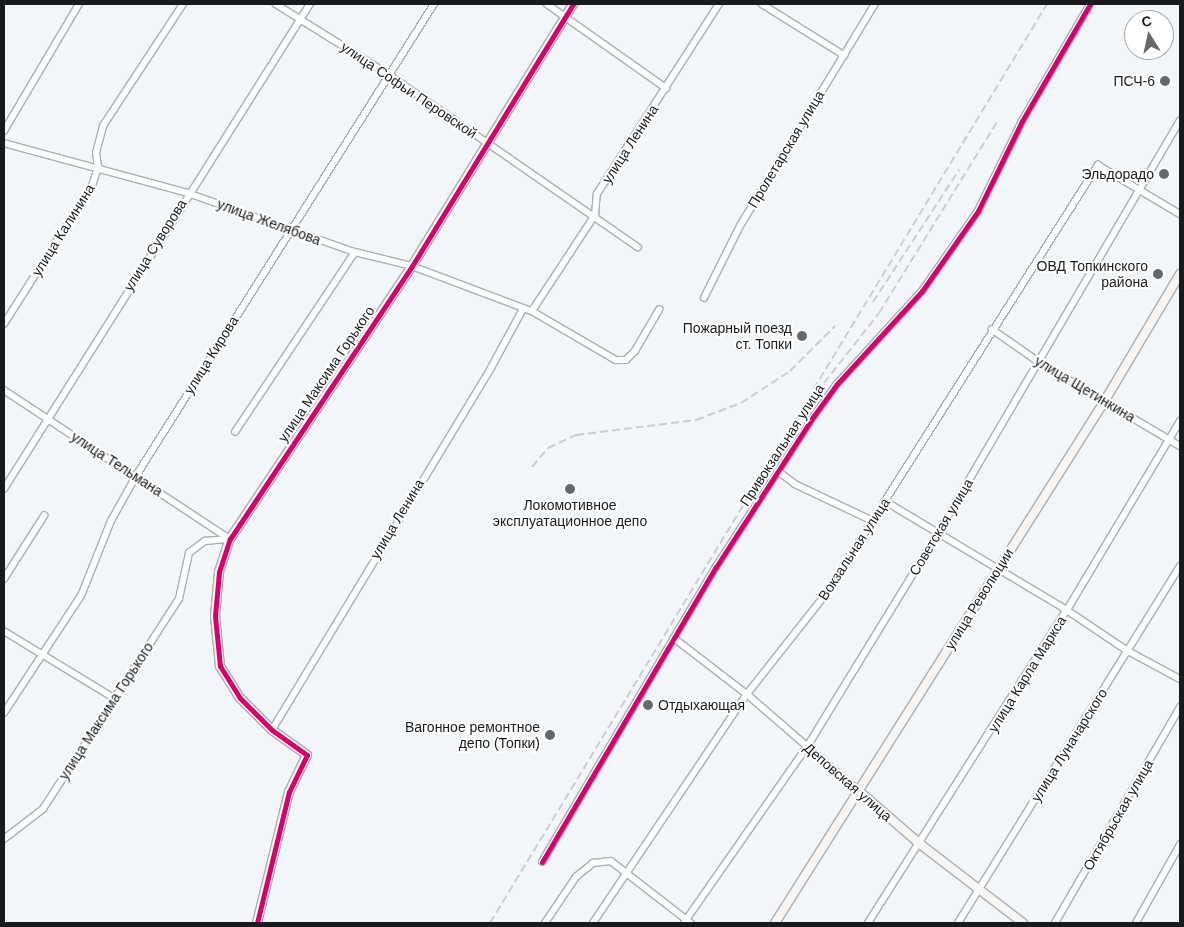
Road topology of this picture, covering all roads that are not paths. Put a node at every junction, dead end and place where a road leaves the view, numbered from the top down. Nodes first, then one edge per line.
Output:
1 (79, 4) edge
2 (184, 4) edge
3 (276, 4) edge
4 (310, 4) edge
5 (434, 4) edge
6 (547, 4) edge
7 (573, 4) edge
8 (719, 4) edge
9 (762, 4) edge
10 (875, 4) edge
11 (1090, 4) edge
12 (564, 16) junction
13 (300, 20) junction
14 (844, 55) junction
15 (388, 74) junction
16 (666, 88) junction
17 (1180, 120) edge
18 (4, 131) edge
19 (4, 143) edge
20 (488, 143) junction
21 (98, 167) junction
22 (1142, 190) junction
23 (188, 193) junction
24 (1180, 214) edge
25 (595, 215) junction
26 (289, 229) junction
27 (638, 247) dead end
28 (355, 252) junction
29 (412, 266) junction
30 (1180, 274) edge
31 (704, 298) dead end
32 (523, 309) junction
33 (659, 310) dead end
34 (532, 311) junction
35 (4, 324) edge
36 (992, 329) junction
37 (1039, 362) junction
38 (4, 390) edge
39 (1104, 402) junction
40 (46, 418) junction
41 (1180, 421) edge
42 (236, 432) dead end
43 (1170, 440) junction
44 (1180, 446) edge
45 (778, 471) junction
46 (136, 476) junction
47 (4, 489) edge
48 (885, 501) junction
49 (44, 516) dead end
50 (873, 521) junction
51 (938, 533) junction
52 (230, 540) junction
53 (1180, 567) edge
54 (997, 569) junction
55 (4, 579) edge
56 (1068, 610) junction
57 (4, 631) edge
58 (674, 638) junction
59 (1128, 651) junction
60 (46, 654) junction
61 (1180, 679) edge
62 (747, 694) junction
63 (114, 698) junction
64 (1180, 707) edge
65 (4, 713) edge
66 (272, 730) junction
67 (806, 747) junction
68 (859, 792) junction
69 (4, 839) edge
70 (920, 844) junction
71 (1180, 846) edge
72 (542, 862) dead end
73 (626, 872) junction
74 (979, 891) junction
75 (687, 922) edge
76 (257, 923) edge
77 (545, 923) edge
78 (593, 923) edge
79 (775, 923) edge
80 (868, 923) edge
81 (958, 923) edge
82 (1023, 923) edge
83 (1055, 923) edge
84 (1136, 923) edge

1 - 18 street
2 - 21 street, улица Калинина
3 - 13 street, улица Софьи Перовской
4 - 13 street, улица Суворова
5 - 15 street, улица Кирова
6 - 12 street
7 - 12 street, улица Максима Горького
8 - 16 street, улица Ленина
9 - 14 street
10 - 14 street, Пролетарская улица
11 - 45 street, Привокзальная улица
12 - 16 street
12 - 20 street, улица Максима Горького
13 - 15 street, улица Софьи Перовской
13 - 23 street, улица Суворова
14 - 31 street, Пролетарская улица
15 - 20 street, улица Софьи Перовской
15 - 26 street, улица Кирова
16 - 25 street, улица Ленина
17 - 22 street, Советская улица
19 - 21 street, улица Желябова
20 - 25 street, улица Софьи Перовской
20 - 29 street, улица Максима Горького
21 - 23 street, улица Желябова
21 - 35 street, улица Калинина
22 - 24 street
22 - 36 street, Вокзальная улица
22 - 37 street, Советская улица
23 - 26 street, улица Желябова
23 - 40 street, улица Суворова
25 - 27 street, улица Софьи Перовской
25 - 34 street, улица Ленина
26 - 28 street, улица Желябова
26 - 46 street, улица Кирова
28 - 29 street, улица Желябова
28 - 42 street
29 - 32 street, улица Желябова
29 - 52 street, улица Максима Горького
30 - 39 street, улица Революции
32 - 34 street, улица Желябова
32 - 66 street, улица Ленина
33 - 34 street, улица Желябова
36 - 37 street, улица Щетинкина
36 - 48 street, Вокзальная улица
37 - 39 street, улица Щетинкина
37 - 51 street, Советская улица
38 - 40 street, улица Тельмана
39 - 43 street, улица Щетинкина
39 - 54 street, улица Революции
40 - 46 street, улица Тельмана
40 - 47 street, улица Суворова
41 - 43 street, улица Карла Маркса
43 - 44 street, улица Щетинкина
43 - 56 street, улица Карла Маркса
45 - 50 street
45 - 58 street, Привокзальная улица
46 - 52 street, улица Тельмана
46 - 60 street, улица Кирова
48 - 50 street, Вокзальная улица
48 - 51 street
49 - 55 street
50 - 62 street, Вокзальная улица
51 - 54 street
51 - 67 street, Советская улица
52 - 63 street, улица Максима Горького
52 - 66 street, улица Максима Горького
53 - 59 street, улица Луначарского
54 - 56 street
54 - 68 street, улица Революции
56 - 59 street
56 - 70 street, улица Карла Маркса
57 - 60 street
58 - 62 street, Деповская улица
58 - 72 street, Привокзальная улица
59 - 61 street
59 - 74 street, улица Луначарского
60 - 63 street
60 - 65 street, улица Кирова
62 - 67 street, Деповская улица
62 - 73 street, Вокзальная улица
63 - 69 street, улица Максима Горького
64 - 83 street, Октябрьская улица
66 - 76 street, улица Максима Горького
67 - 68 street, Деповская улица
67 - 75 street, Советская улица
68 - 70 street, Деповская улица
68 - 79 street, улица Революции
70 - 74 street, Деповская улица
70 - 80 street, улица Карла Маркса
71 - 84 street
73 - 75 street
73 - 77 street
73 - 78 street, Вокзальная улица
74 - 81 street, улица Луначарского
74 - 82 street, Деповская улица

